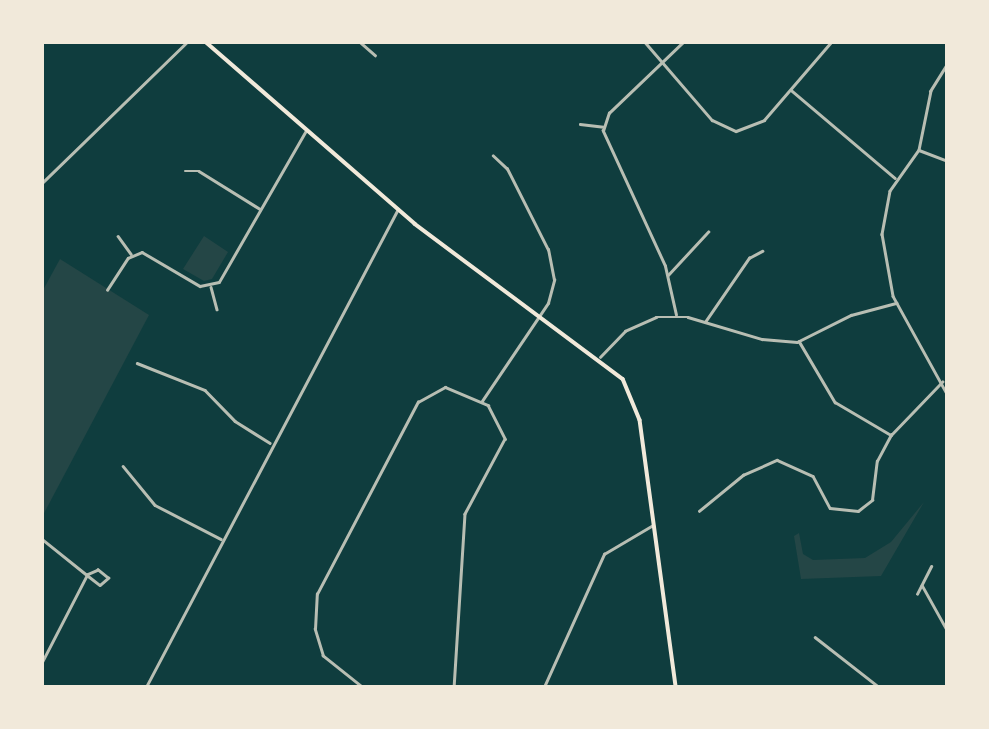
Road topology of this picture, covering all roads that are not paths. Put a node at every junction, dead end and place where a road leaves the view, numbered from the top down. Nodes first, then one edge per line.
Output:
1 (187, 42) edge
2 (206, 42) edge
3 (360, 42) edge
4 (645, 42) edge
5 (684, 42) edge
6 (831, 42) edge
7 (375, 55) dead end
8 (662, 62) junction
9 (946, 65) edge
10 (791, 90) junction
11 (580, 124) dead end
12 (603, 127) junction
13 (306, 131) junction
14 (919, 150) junction
15 (493, 156) dead end
16 (947, 161) edge
17 (185, 171) dead end
18 (896, 179) junction
19 (42, 183) edge
20 (260, 209) junction
21 (398, 209) junction
22 (708, 232) dead end
23 (118, 236) dead end
24 (762, 251) dead end
25 (131, 254) junction
26 (668, 275) junction
27 (211, 287) junction
28 (107, 290) dead end
29 (896, 303) junction
30 (217, 309) dead end
31 (540, 315) junction
32 (676, 315) junction
33 (705, 322) junction
34 (799, 341) junction
35 (600, 357) junction
36 (137, 363) dead end
37 (942, 382) junction
38 (947, 394) edge
39 (482, 401) junction
40 (891, 435) junction
41 (270, 443) junction
42 (123, 466) dead end
43 (699, 511) dead end
44 (653, 525) junction
45 (42, 539) edge
46 (221, 539) junction
47 (931, 566) dead end
48 (87, 575) junction
49 (922, 585) junction
50 (917, 594) dead end
51 (947, 630) edge
52 (815, 638) dead end
53 (42, 662) edge
54 (146, 687) edge
55 (362, 687) edge
56 (454, 687) edge
57 (544, 687) edge
58 (676, 687) edge
59 (878, 687) edge

1 - 19 street
2 - 13 main road
3 - 7 street
4 - 8 street
5 - 8 street
6 - 10 street
8 - 10 street
8 - 12 street
9 - 14 street
10 - 18 street
11 - 12 street
12 - 26 street
13 - 20 street
13 - 21 main road
14 - 16 street
14 - 18 street
15 - 31 street
17 - 20 street
18 - 29 street
20 - 27 street
21 - 31 main road
21 - 41 street
22 - 26 street
23 - 25 street
24 - 33 street
25 - 27 street
25 - 28 street
26 - 32 street
27 - 30 street
29 - 34 street
29 - 37 street
31 - 35 main road
31 - 39 street
32 - 33 street
32 - 35 street
33 - 34 street
34 - 40 street
35 - 44 main road
36 - 41 street
37 - 38 street
37 - 40 street
39 - 55 street
39 - 56 street
40 - 43 street
41 - 46 street
42 - 46 street
44 - 57 street
44 - 58 main road
45 - 48 street
46 - 54 street
47 - 49 street
48 - 48 street
48 - 53 street
49 - 50 street
49 - 51 street
52 - 59 street

